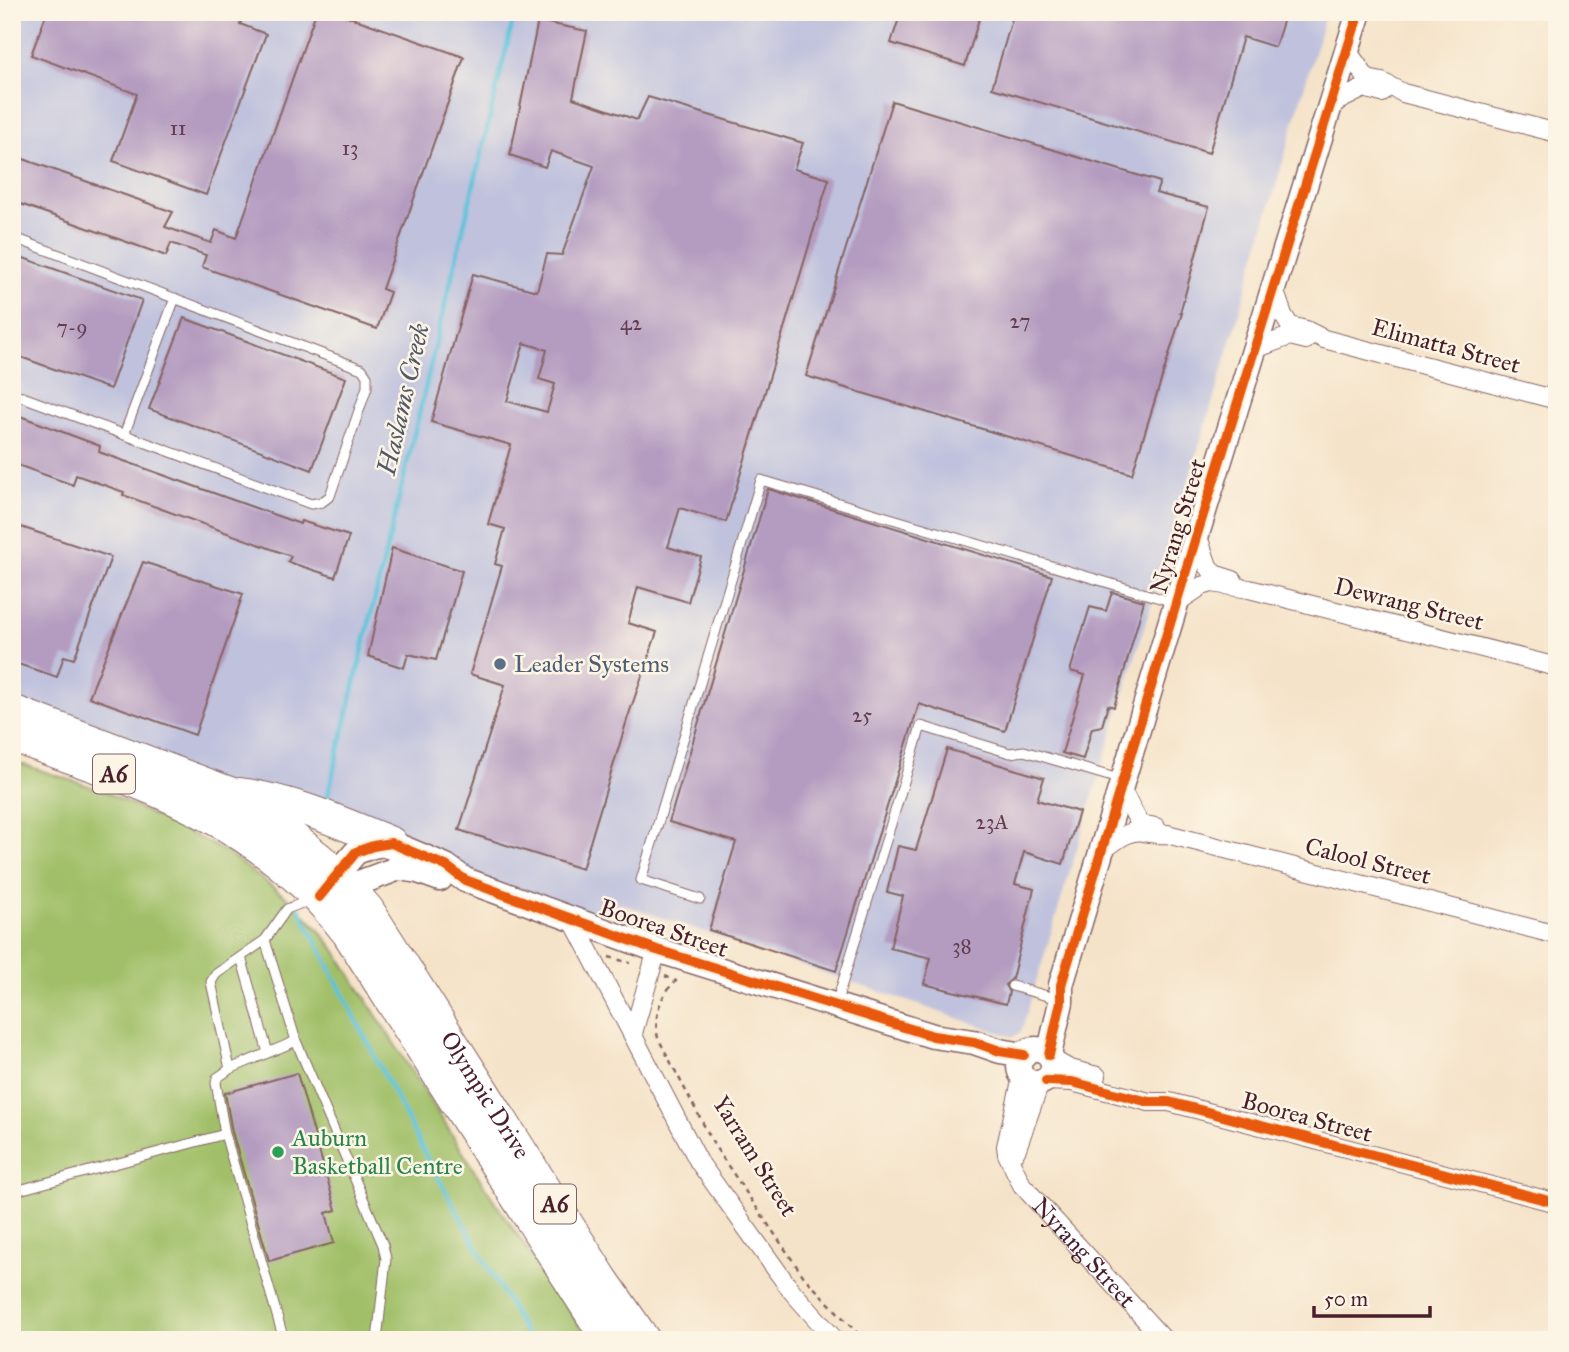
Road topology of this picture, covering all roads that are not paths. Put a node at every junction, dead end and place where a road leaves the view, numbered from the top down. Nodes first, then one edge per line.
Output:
1 (1359, 12) edge
2 (1347, 50) junction
3 (1403, 93) junction
4 (1330, 105) junction
5 (1557, 133) edge
6 (12, 237) edge
7 (1274, 289) junction
8 (175, 298) junction
9 (1324, 340) junction
10 (1255, 349) junction
11 (12, 393) edge
12 (1557, 400) edge
13 (124, 435) junction
14 (1197, 534) junction
15 (1249, 589) junction
16 (1176, 603) junction
17 (1557, 667) edge
18 (12, 710) edge
19 (12, 736) edge
20 (1121, 783) junction
21 (232, 793) junction
22 (1167, 834) junction
23 (391, 843) junction
24 (1101, 852) junction
25 (465, 880) junction
26 (335, 886) junction
27 (700, 899) dead end
28 (572, 919) junction
29 (1557, 934) edge
30 (265, 940) junction
31 (241, 957) junction
32 (654, 960) junction
33 (1012, 986) dead end
34 (1056, 991) junction
35 (835, 1006) junction
36 (633, 1033) junction
37 (296, 1041) junction
38 (268, 1053) junction
39 (1036, 1066) junction
40 (230, 1069) junction
41 (225, 1134) junction
42 (12, 1192) edge
43 (1557, 1203) edge
44 (284, 1340) edge
45 (377, 1340) edge
46 (608, 1340) edge
47 (644, 1340) edge
48 (835, 1340) edge
49 (1164, 1340) edge

1 - 2 street, Nyrang Street
2 - 3 street
2 - 4 street, Nyrang Street
3 - 4 street
3 - 5 street
4 - 7 street, Nyrang Street
6 - 8 lane
7 - 9 street, Elimatta Street
7 - 10 street, Nyrang Street
8 - 13 lane
8 - 13 lane
9 - 10 street, Elimatta Street
9 - 12 street, Elimatta Street
10 - 14 street, Nyrang Street
11 - 13 lane
14 - 15 street, Dewrang Street
14 - 16 street, Nyrang Street
15 - 16 street, Dewrang Street
15 - 17 street, Dewrang Street
16 - 20 street, Nyrang Street
16 - 27 lane
18 - 21 highway, A6
19 - 26 highway, A6
20 - 22 street, Calool Street
20 - 24 street, Nyrang Street
20 - 35 lane
21 - 23 highway
21 - 26 highway, A6
22 - 24 street, Calool Street
22 - 29 street, Calool Street
23 - 25 street, Boorea Street
23 - 26 street
24 - 34 street, Nyrang Street
25 - 26 street, Boorea Street
25 - 28 street, Boorea Street
26 - 30 lane
26 - 46 highway, Olympic Drive / A6
26 - 47 highway, Olympic Drive / A6
28 - 32 street, Boorea Street
28 - 36 street, Yarram Street
30 - 31 lane
30 - 37 lane
31 - 38 lane
31 - 40 lane
32 - 35 street, Boorea Street
32 - 36 street
33 - 34 lane
34 - 39 street, Nyrang Street
35 - 39 street, Boorea Street
36 - 48 street, Yarram Street
37 - 38 lane
37 - 45 lane
38 - 40 lane
39 - 43 street, Boorea Street
39 - 49 street, Nyrang Street
40 - 41 lane
41 - 42 lane
41 - 44 lane

